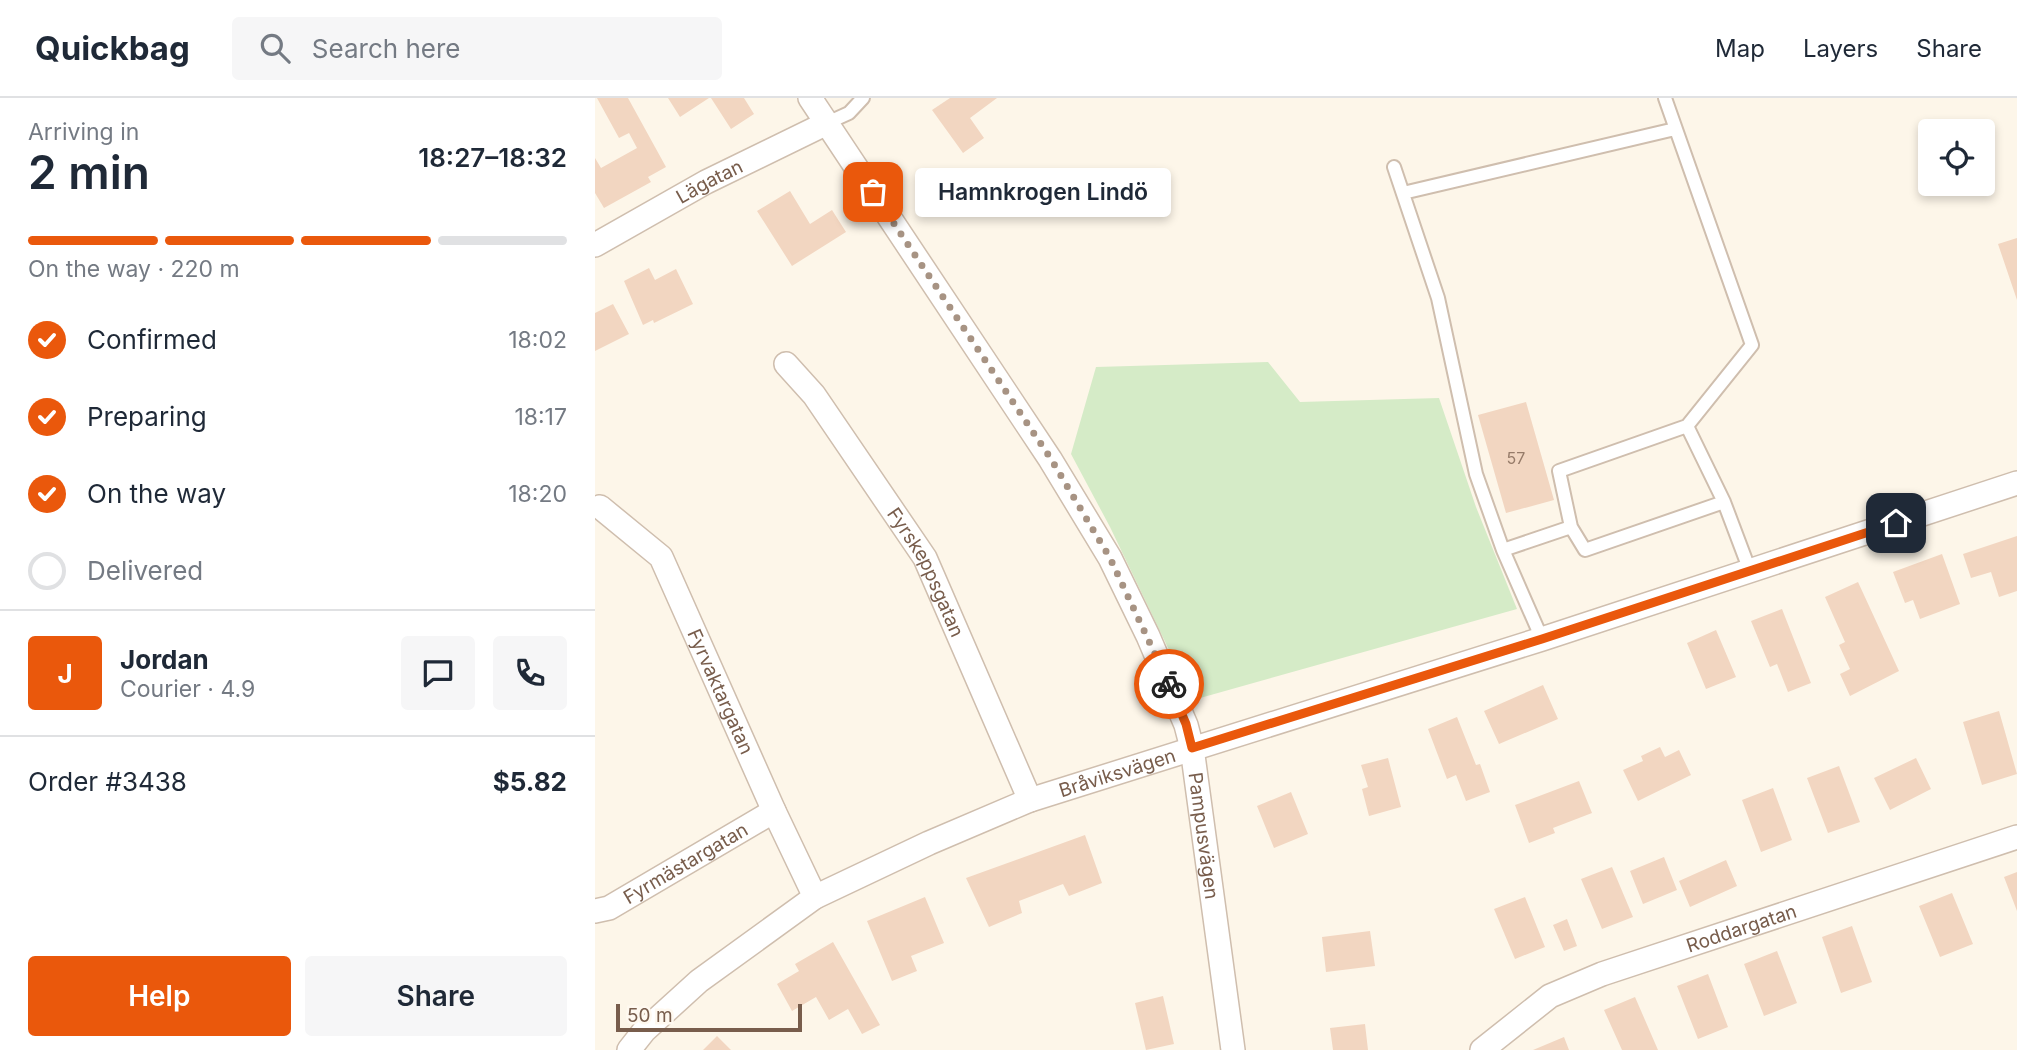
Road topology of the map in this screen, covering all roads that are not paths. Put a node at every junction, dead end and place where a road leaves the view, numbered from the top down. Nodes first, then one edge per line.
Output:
1 (810, 98) edge
2 (863, 98) edge
3 (1665, 98) edge
4 (827, 123) junction
5 (1675, 130) junction
6 (1395, 167) dead end
7 (1403, 193) junction
8 (595, 245) edge
9 (786, 364) dead end
10 (1687, 426) junction
11 (2017, 482) edge
12 (1724, 502) junction
13 (600, 507) dead end
14 (1571, 527) junction
15 (1503, 550) junction
16 (1750, 571) junction
17 (1542, 639) junction
18 (1192, 748) junction
19 (1030, 800) junction
20 (774, 811) junction
21 (2017, 837) edge
22 (815, 897) junction
23 (595, 911) edge
24 (629, 1050) edge
25 (1233, 1050) edge
26 (1482, 1050) edge

1 - 4 street, Pampusvägen
2 - 4 lane
3 - 5 lane
4 - 8 street, Lägatan
4 - 18 street, Pampusvägen
5 - 7 lane
5 - 10 lane
6 - 7 lane
7 - 15 lane
9 - 19 street, Fyrskeppsgatan
10 - 12 lane
10 - 14 lane
11 - 16 street, Bråviksvägen
12 - 14 lane
12 - 16 lane
13 - 20 street, Fyrvaktargatan
14 - 15 lane
15 - 17 lane
16 - 17 street, Bråviksvägen
17 - 18 street, Bråviksvägen
18 - 19 street, Bråviksvägen
18 - 25 street, Pampusvägen
19 - 22 street, Bråviksvägen
20 - 22 street, Fyrvaktargatan
20 - 23 street, Fyrmästargatan
21 - 26 street, Roddargatan
22 - 24 street, Bråviksvägen

